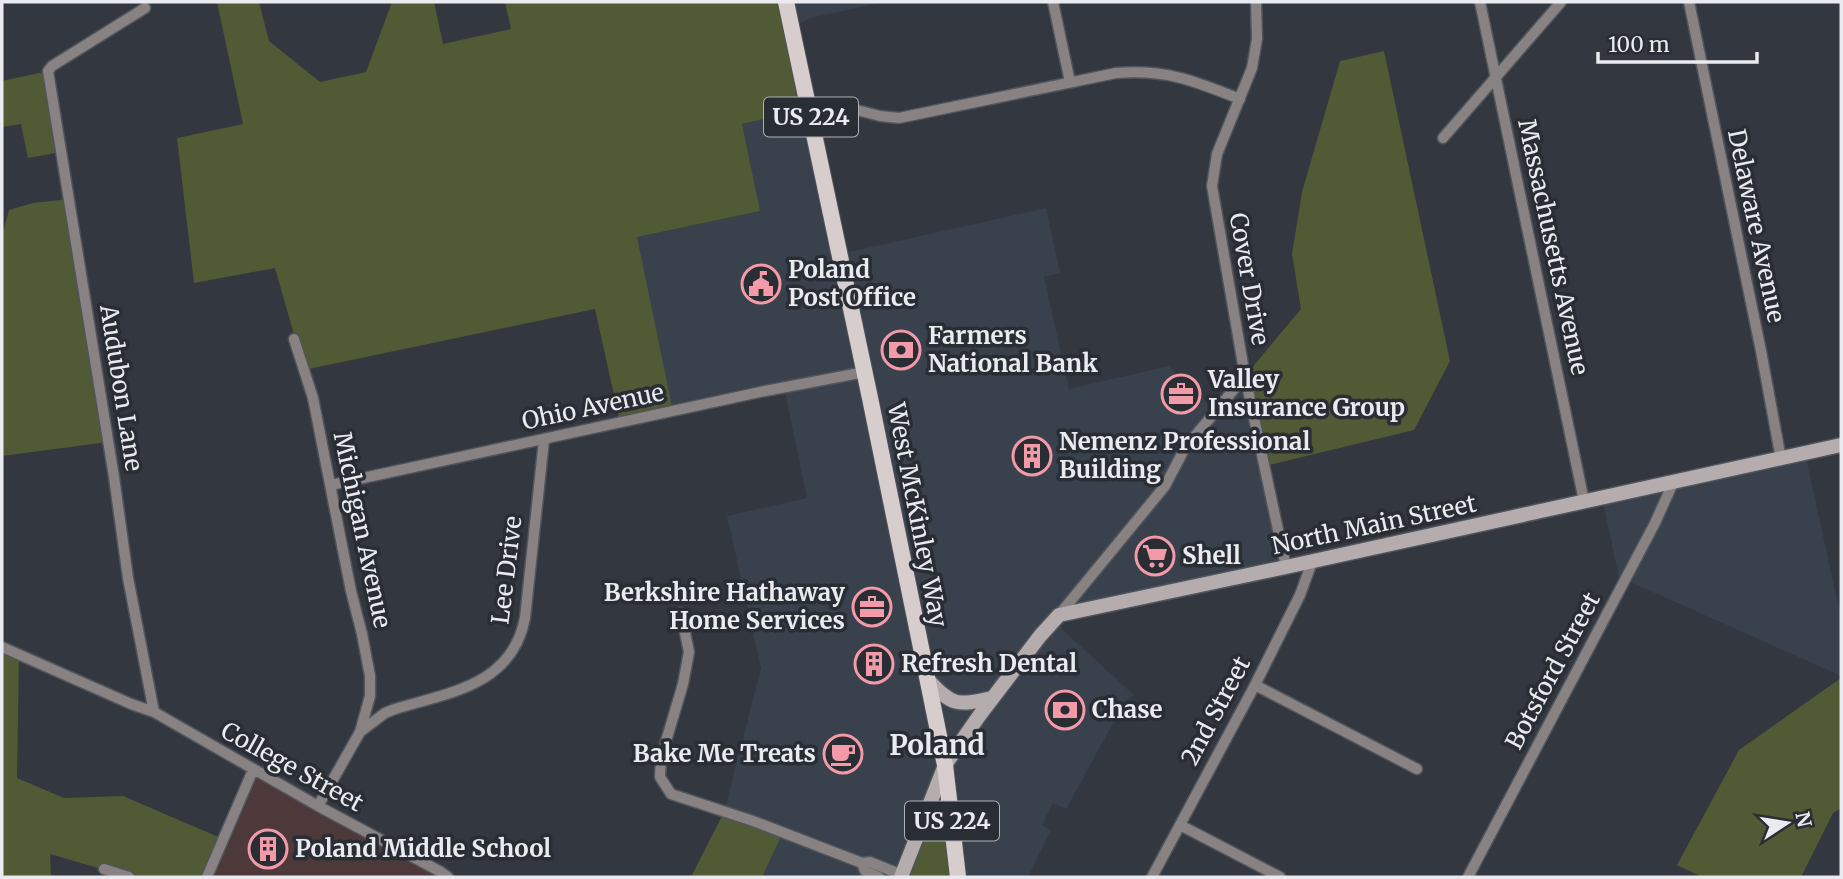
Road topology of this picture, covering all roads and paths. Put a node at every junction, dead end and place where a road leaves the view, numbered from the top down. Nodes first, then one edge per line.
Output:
1 (786, 2) edge
2 (1053, 2) edge
3 (1256, 2) edge
4 (1480, 2) edge
5 (1562, 2) edge
6 (1689, 2) edge
7 (145, 8) dead end
8 (1496, 77) junction
9 (1070, 82) junction
10 (1240, 99) junction
11 (808, 109) junction
12 (1444, 138) dead end
13 (295, 339) dead end
14 (864, 372) junction
15 (1245, 376) junction
16 (544, 440) junction
17 (1841, 445) edge
18 (1781, 458) junction
19 (1673, 483) junction
20 (331, 485) junction
21 (1584, 501) junction
22 (1312, 562) junction
23 (1286, 567) junction
24 (681, 613) dead end
25 (1059, 615) junction
26 (2, 647) edge
27 (927, 679) junction
28 (1255, 685) junction
29 (992, 698) junction
30 (154, 712) junction
31 (360, 732) junction
32 (945, 765) junction
33 (1417, 769) dead end
34 (253, 770) junction
35 (318, 806) junction
36 (1180, 825) junction
37 (862, 863) junction
38 (104, 869) dead end
39 (901, 876) edge
40 (129, 877) edge
41 (207, 877) edge
42 (448, 877) edge
43 (879, 877) edge
44 (958, 877) edge
45 (1152, 877) edge
46 (1280, 877) edge
47 (1468, 877) edge

1 - 11 main road, US 224
2 - 9 street
3 - 10 street, Cover Drive
4 - 8 street, Massachusetts Avenue
5 - 8 street
6 - 18 street, Delaware Avenue
7 - 30 street, Audubon Lane
8 - 12 street
8 - 21 street, Massachusetts Avenue
9 - 10 street
9 - 11 street
10 - 15 street, Cover Drive
11 - 14 main road, West McKinley Way / US 224
13 - 20 street, Michigan Avenue
14 - 16 street, Ohio Avenue
14 - 27 main road, West McKinley Way / US 224
15 - 23 street, Cover Drive
15 - 25 street
16 - 20 street, Ohio Avenue
16 - 31 street, Lee Drive
17 - 18 main road, North Main Street
18 - 19 main road, North Main Street
19 - 21 main road, North Main Street
19 - 47 street, Botsford Street
20 - 31 street, Michigan Avenue
21 - 22 main road, North Main Street
22 - 23 main road, North Main Street
22 - 28 street, 2nd Street
23 - 25 main road, North Main Street
24 - 37 street
25 - 29 main road
26 - 30 street, College Street
27 - 29 main road
27 - 32 main road, West McKinley Way / US 224
28 - 33 street
28 - 36 street, 2nd Street
29 - 32 main road
30 - 34 street, College Street
31 - 35 street, Lee Drive
32 - 39 main road
32 - 44 main road, US 224
34 - 35 street, College Street
34 - 41 street
35 - 42 street, College Street
36 - 45 street, 2nd Street
36 - 46 street
37 - 39 street
37 - 43 street
38 - 40 street

